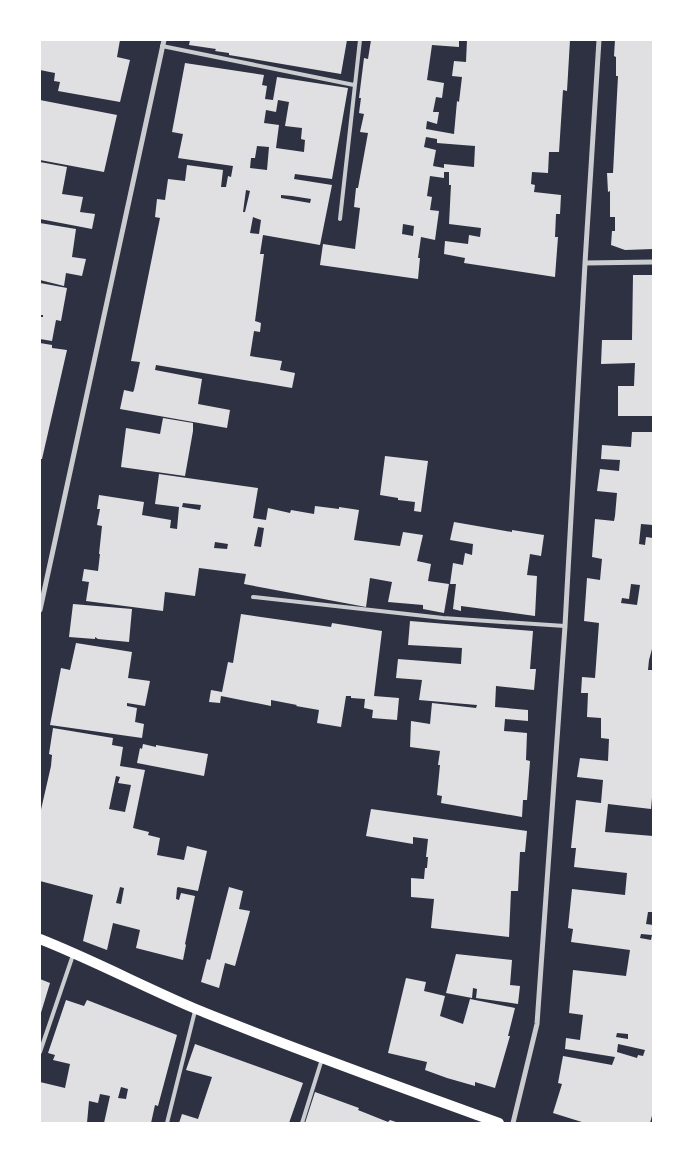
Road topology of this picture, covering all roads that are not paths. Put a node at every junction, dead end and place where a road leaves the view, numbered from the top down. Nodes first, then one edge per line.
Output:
1 (360, 40) edge
2 (600, 40) edge
3 (163, 43) edge
4 (354, 85) junction
5 (340, 219) dead end
6 (653, 262) edge
7 (585, 263) junction
8 (252, 597) dead end
9 (40, 610) edge
10 (565, 626) junction
11 (40, 939) edge
12 (74, 953) junction
13 (195, 1008) junction
14 (40, 1052) edge
15 (322, 1059) junction
16 (167, 1123) edge
17 (302, 1123) edge
18 (499, 1123) edge
19 (514, 1123) edge

1 - 4 lane
2 - 7 street
3 - 4 lane
3 - 9 street
4 - 5 lane
6 - 7 street
7 - 10 street
8 - 10 lane
10 - 19 street
11 - 12 main road
12 - 13 main road
12 - 14 lane
13 - 15 main road
13 - 16 lane
15 - 17 lane
15 - 18 main road

